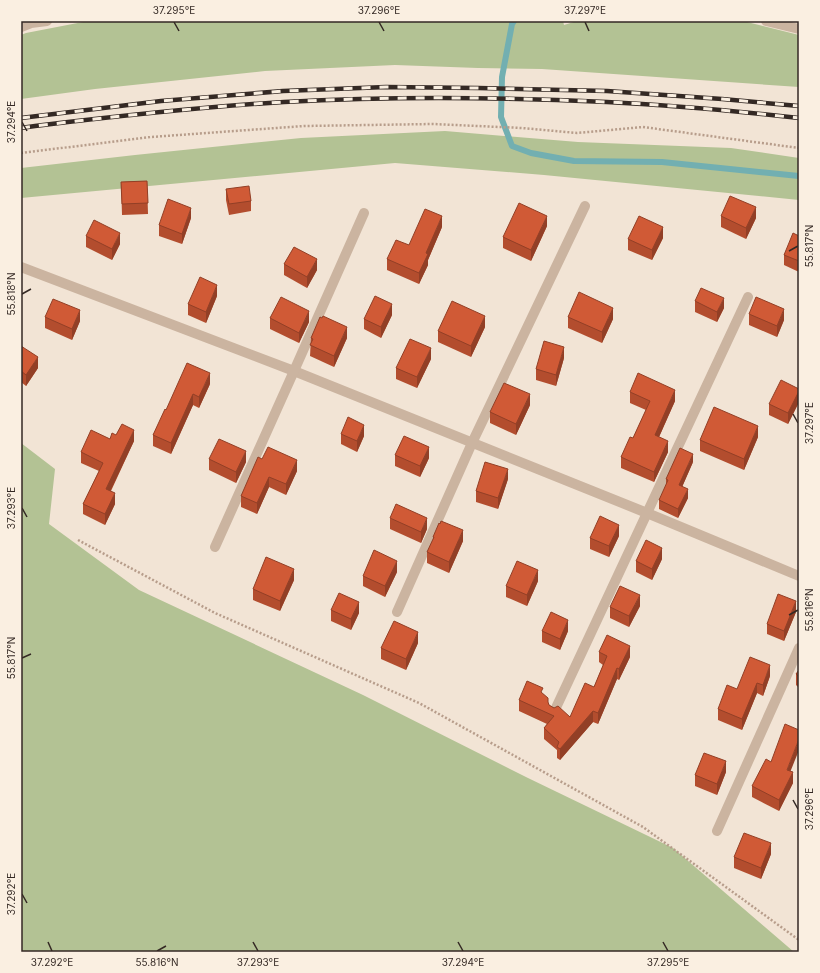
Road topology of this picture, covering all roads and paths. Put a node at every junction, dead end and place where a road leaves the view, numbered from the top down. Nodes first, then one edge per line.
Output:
1 (47, 21) edge
2 (766, 21) edge
3 (21, 27) edge
4 (799, 29) edge
5 (799, 148) edge
6 (21, 154) edge
7 (585, 206) dead end
8 (364, 213) dead end
9 (21, 267) edge
10 (748, 297) dead end
11 (294, 371) junction
12 (472, 443) junction
13 (647, 513) junction
14 (78, 540) dead end
15 (215, 547) dead end
16 (799, 576) edge
17 (397, 612) dead end
18 (799, 648) edge
19 (554, 712) edge
20 (717, 831) dead end
21 (799, 940) edge

1 - 3 street
2 - 4 street
5 - 6 path
7 - 12 street
8 - 11 street
9 - 11 street
10 - 13 street
11 - 12 street
11 - 15 street
12 - 13 street
12 - 17 street
13 - 16 street
13 - 19 street
14 - 21 path
18 - 20 street

